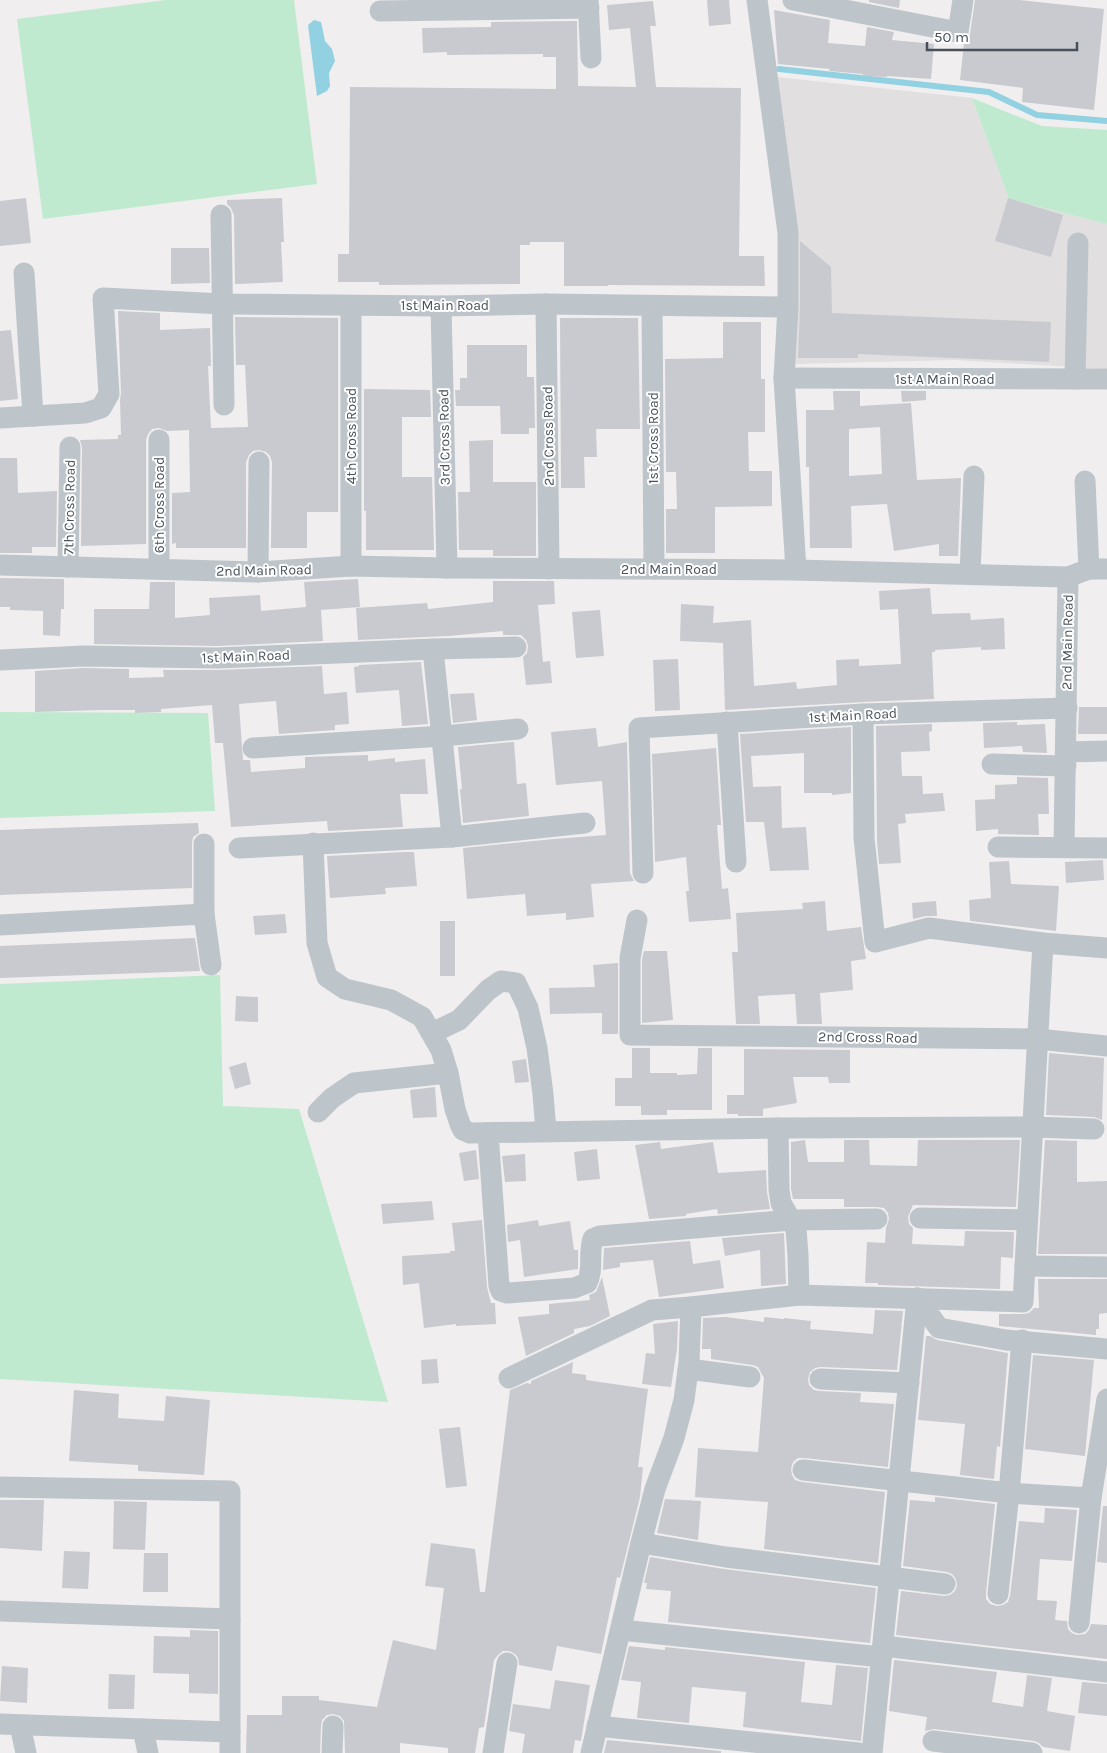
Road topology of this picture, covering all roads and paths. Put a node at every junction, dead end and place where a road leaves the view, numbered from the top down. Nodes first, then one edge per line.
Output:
1 (757, 0) edge
2 (793, 0) edge
3 (963, 0) edge
4 (588, 4) edge
5 (838, 5) edge
6 (380, 11) dead end
7 (590, 58) dead end
8 (222, 215) dead end
9 (1078, 243) dead end
10 (24, 273) dead end
11 (223, 304) junction
12 (546, 304) junction
13 (351, 306) junction
14 (441, 306) junction
15 (652, 306) junction
16 (788, 307) junction
17 (784, 378) junction
18 (1075, 379) junction
19 (1107, 379) edge
20 (224, 405) dead end
21 (33, 416) junction
22 (0, 418) edge
23 (159, 440) dead end
24 (70, 447) dead end
25 (259, 462) dead end
26 (974, 476) dead end
27 (1085, 481) dead end
28 (0, 565) edge
29 (68, 566) junction
30 (351, 566) junction
31 (447, 568) junction
32 (159, 569) junction
33 (549, 569) junction
34 (654, 569) junction
35 (1098, 569) edge
36 (796, 570) junction
37 (258, 572) junction
38 (970, 574) junction
39 (1068, 577) junction
40 (516, 647) dead end
41 (434, 649) junction
42 (0, 660) edge
43 (1067, 708) junction
44 (863, 714) junction
45 (727, 722) junction
46 (518, 729) dead end
47 (443, 736) junction
48 (253, 748) dead end
49 (1107, 751) edge
50 (1066, 759) junction
51 (992, 764) dead end
52 (585, 823) dead end
53 (452, 837) junction
54 (313, 843) junction
55 (204, 844) dead end
56 (1064, 846) junction
57 (998, 847) dead end
58 (238, 848) dead end
59 (1107, 848) edge
60 (736, 862) dead end
61 (643, 873) dead end
62 (204, 914) junction
63 (636, 920) dead end
64 (0, 925) edge
65 (1043, 943) junction
66 (1107, 948) edge
67 (211, 965) dead end
68 (432, 1033) junction
69 (1037, 1039) junction
70 (1107, 1046) edge
71 (448, 1073) junction
72 (318, 1112) dead end
73 (1032, 1127) junction
74 (778, 1128) junction
75 (1094, 1129) dead end
76 (546, 1131) junction
77 (488, 1133) junction
78 (920, 1218) dead end
79 (877, 1219) dead end
80 (792, 1220) junction
81 (1027, 1220) junction
82 (1025, 1266) junction
83 (1107, 1267) edge
84 (799, 1296) junction
85 (917, 1298) junction
86 (691, 1307) junction
87 (1022, 1340) junction
88 (1107, 1349) edge
89 (688, 1369) junction
90 (750, 1377) dead end
91 (510, 1378) dead end
92 (820, 1379) dead end
93 (910, 1383) junction
94 (1107, 1399) edge
95 (803, 1470) dead end
96 (899, 1480) junction
97 (0, 1487) edge
98 (1009, 1492) junction
99 (1091, 1498) junction
100 (641, 1543) junction
101 (890, 1577) junction
102 (945, 1584) dead end
103 (998, 1594) dead end
104 (0, 1611) edge
105 (230, 1619) junction
106 (1079, 1623) dead end
107 (621, 1630) junction
108 (882, 1651) junction
109 (507, 1663) dead end
110 (1107, 1672) edge
111 (10, 1724) edge
112 (332, 1726) dead end
113 (597, 1726) junction
114 (143, 1729) junction
115 (933, 1741) dead end
116 (230, 1743) edge
117 (26, 1753) edge
118 (148, 1753) edge
119 (332, 1753) edge
120 (493, 1753) edge
121 (591, 1753) edge
122 (859, 1753) edge
123 (872, 1753) edge
124 (1032, 1753) edge

1 - 16 street
2 - 5 street
3 - 5 street
4 - 6 street
4 - 7 street
8 - 11 street
9 - 18 street
10 - 21 street
11 - 13 street, 1st Main Road
11 - 20 street
11 - 21 street, 1st Main Road
12 - 14 street, 1st Main Road
12 - 15 street, 1st Main Road
12 - 33 street, 2nd Cross Road
13 - 14 street, 1st Main Road
13 - 30 street, 4th Cross Road
14 - 31 street, 3rd Cross Road
15 - 16 street, 1st Main Road
15 - 34 street, 1st Cross Road
16 - 17 street
17 - 18 street, 1st A Main Road
17 - 36 street
18 - 19 street, 1st A Main Road
21 - 22 street
23 - 32 street, 6th Cross Road
24 - 29 street, 7th Cross Road
25 - 37 street
26 - 38 street
27 - 35 street
28 - 29 street, 2nd Main Road
29 - 32 street, 2nd Main Road
30 - 31 street, 2nd Main Road
30 - 37 street, 2nd Main Road
31 - 33 street, 2nd Main Road
32 - 37 street, 2nd Main Road
33 - 34 street, 2nd Main Road
34 - 36 street, 2nd Main Road
35 - 39 street
36 - 38 street, 2nd Main Road
38 - 39 street, 2nd Main Road
39 - 43 street, 2nd Main Road
40 - 41 street, 1st Main Road
41 - 42 street, 1st Main Road
41 - 47 street
43 - 44 street, 1st Main Road
43 - 50 street, 2nd Main Road
44 - 45 street, 1st Main Road
44 - 65 street
45 - 60 street
45 - 61 street, 1st Main Road
46 - 47 street
47 - 48 street
47 - 53 street
49 - 50 street
50 - 51 street
50 - 56 street, 2nd Main Road
52 - 53 street
53 - 54 street
54 - 58 street
54 - 68 street
55 - 62 street
56 - 57 street
56 - 59 street
62 - 64 street
62 - 67 street
63 - 69 street, 2nd Cross Road
65 - 66 street
65 - 69 street
68 - 71 street
68 - 76 street
69 - 70 street, 2nd Cross Road
69 - 73 street
71 - 72 street
71 - 77 street
73 - 74 street
73 - 75 street
73 - 81 street
74 - 76 street
74 - 80 street
76 - 77 street
77 - 80 street
78 - 81 street
79 - 80 street
80 - 84 street
81 - 82 street
82 - 83 street
82 - 85 street
84 - 85 street
84 - 86 street
85 - 87 street
85 - 93 street
86 - 89 street
86 - 91 street
87 - 88 street
87 - 98 street
89 - 90 street
89 - 100 street
92 - 93 street
93 - 96 street
94 - 99 street
95 - 96 street
96 - 98 street
96 - 101 street
97 - 105 street
98 - 99 street
98 - 103 street
99 - 106 street
100 - 101 street
100 - 107 street
101 - 102 street
101 - 108 street
104 - 105 street
105 - 116 street
107 - 108 street
107 - 113 street
108 - 110 street
108 - 123 street
109 - 120 street
111 - 114 street
111 - 117 street
112 - 119 street
113 - 121 street
113 - 122 street
114 - 116 street
114 - 118 street
115 - 124 street

